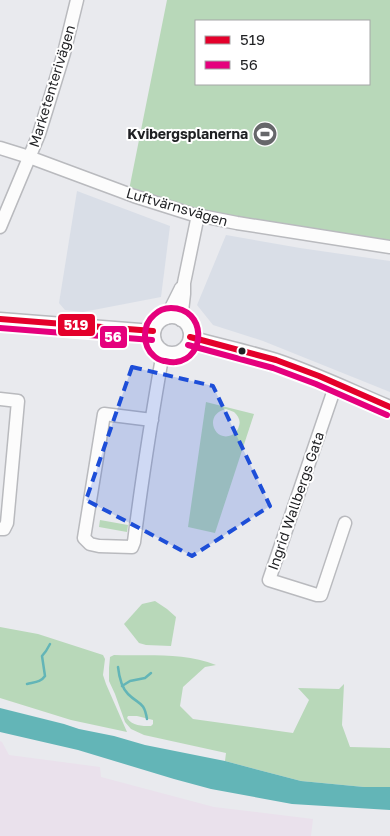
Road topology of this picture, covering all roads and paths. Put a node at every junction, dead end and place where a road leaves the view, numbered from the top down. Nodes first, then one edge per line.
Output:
1 (77, 0) edge
2 (0, 148) edge
3 (29, 157) junction
4 (198, 215) junction
5 (0, 227) edge
6 (390, 248) edge
7 (184, 283) junction
8 (166, 318) junction
9 (0, 319) edge
10 (181, 320) junction
11 (154, 332) junction
12 (190, 337) junction
13 (164, 352) junction
14 (336, 384) junction
15 (0, 398) edge
16 (390, 407) edge
17 (152, 420) junction
18 (345, 523) dead end
19 (0, 529) edge

1 - 3 street, Marketenterivägen
2 - 3 street, Luftvärnsvägen
3 - 4 street, Luftvärnsvägen
3 - 5 street, Marketenterivägen
4 - 6 street, Luftvärnsvägen
4 - 7 street
7 - 8 street
7 - 10 street
8 - 10 street
8 - 11 street
9 - 11 street
10 - 12 street
11 - 13 street
12 - 13 street
12 - 14 street
13 - 17 street
14 - 16 street
14 - 18 street, Ingrid Wallbergs Gata
15 - 19 street
17 - 17 street

